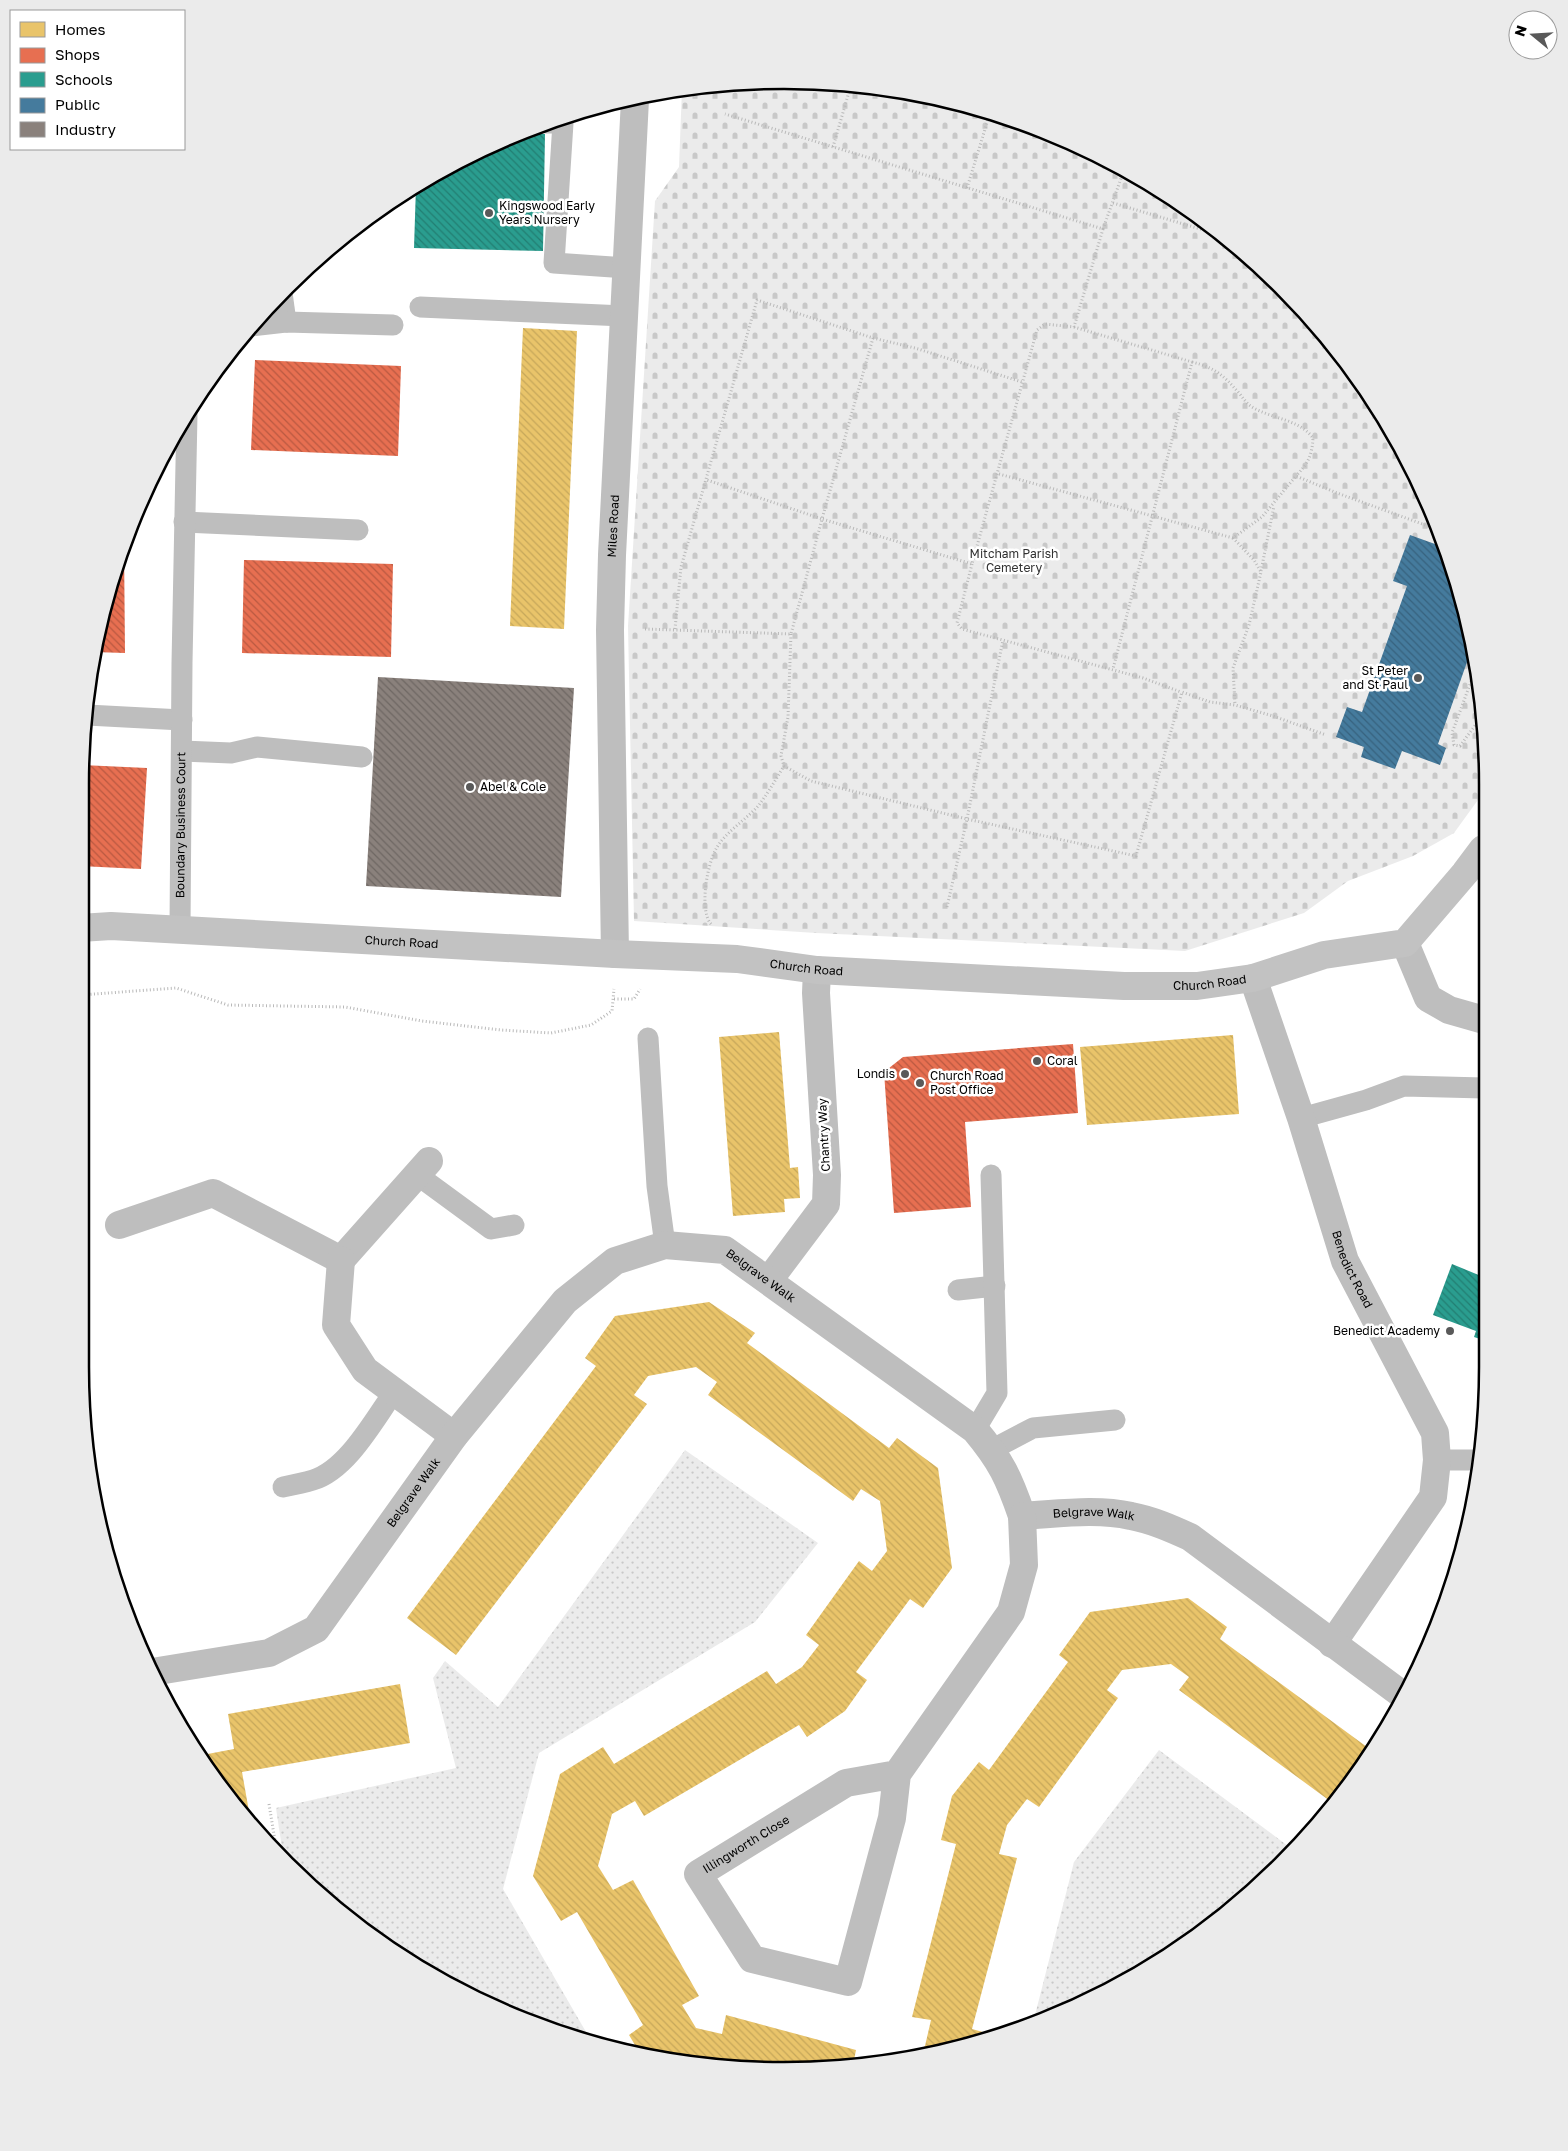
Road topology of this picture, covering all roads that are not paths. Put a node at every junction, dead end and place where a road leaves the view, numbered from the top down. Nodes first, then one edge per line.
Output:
1 (635, 105) edge
2 (563, 125) edge
3 (627, 268) junction
4 (283, 302) edge
5 (420, 307) dead end
6 (624, 316) junction
7 (286, 322) junction
8 (262, 325) edge
9 (393, 325) dead end
10 (187, 429) edge
11 (184, 522) junction
12 (358, 530) dead end
13 (93, 715) edge
14 (182, 720) junction
15 (182, 751) junction
16 (362, 758) dead end
17 (1479, 855) edge
18 (89, 927) edge
19 (180, 929) junction
20 (1405, 943) junction
21 (615, 954) junction
22 (817, 970) junction
23 (1253, 978) junction
24 (1479, 1019) edge
25 (648, 1038) dead end
26 (1479, 1088) edge
27 (1301, 1118) junction
28 (422, 1167) joint
29 (991, 1175) dead end
30 (118, 1225) dead end
31 (514, 1226) dead end
32 (665, 1245) junction
33 (341, 1260) junction
34 (769, 1280) junction
35 (995, 1286) junction
36 (958, 1290) dead end
37 (394, 1392) junction
38 (1115, 1420) dead end
39 (454, 1436) junction
40 (983, 1440) junction
41 (1437, 1460) junction
42 (1473, 1460) edge
43 (282, 1487) dead end
44 (1022, 1516) junction
45 (1332, 1644) junction
46 (158, 1671) edge
47 (1399, 1692) edge
48 (898, 1774) junction

1 - 3 street, Miles Road
2 - 3 lane
3 - 6 street, Miles Road
4 - 7 lane
5 - 6 lane
6 - 21 street, Miles Road
7 - 8 lane
7 - 9 lane
10 - 11 lane, Boundary Business Court
11 - 12 lane
11 - 14 lane, Boundary Business Court
13 - 14 lane
14 - 15 lane, Boundary Business Court
15 - 16 lane
15 - 19 lane, Boundary Business Court
17 - 20 street
18 - 19 street, Church Road
19 - 21 street, Church Road
20 - 23 street, Church Road
20 - 24 street
21 - 22 street, Church Road
22 - 23 street, Church Road
22 - 34 street, Chantry Way
23 - 27 street, Benedict Road
25 - 32 lane
26 - 27 lane
27 - 41 street, Benedict Road
28 - 31 lane
28 - 33 street
29 - 35 lane
30 - 33 street
32 - 34 street, Belgrave Walk
32 - 39 street, Belgrave Walk
33 - 37 street
34 - 40 street, Belgrave Walk
35 - 36 lane
35 - 40 lane
37 - 39 street
37 - 43 lane
38 - 40 lane
39 - 46 street, Belgrave Walk
40 - 44 street, Belgrave Walk
41 - 42 lane
41 - 45 street, Benedict Road
44 - 45 street, Belgrave Walk
44 - 48 street, Illingworth Close
45 - 47 street, Belgrave Walk
48 - 48 street, Illingworth Close

